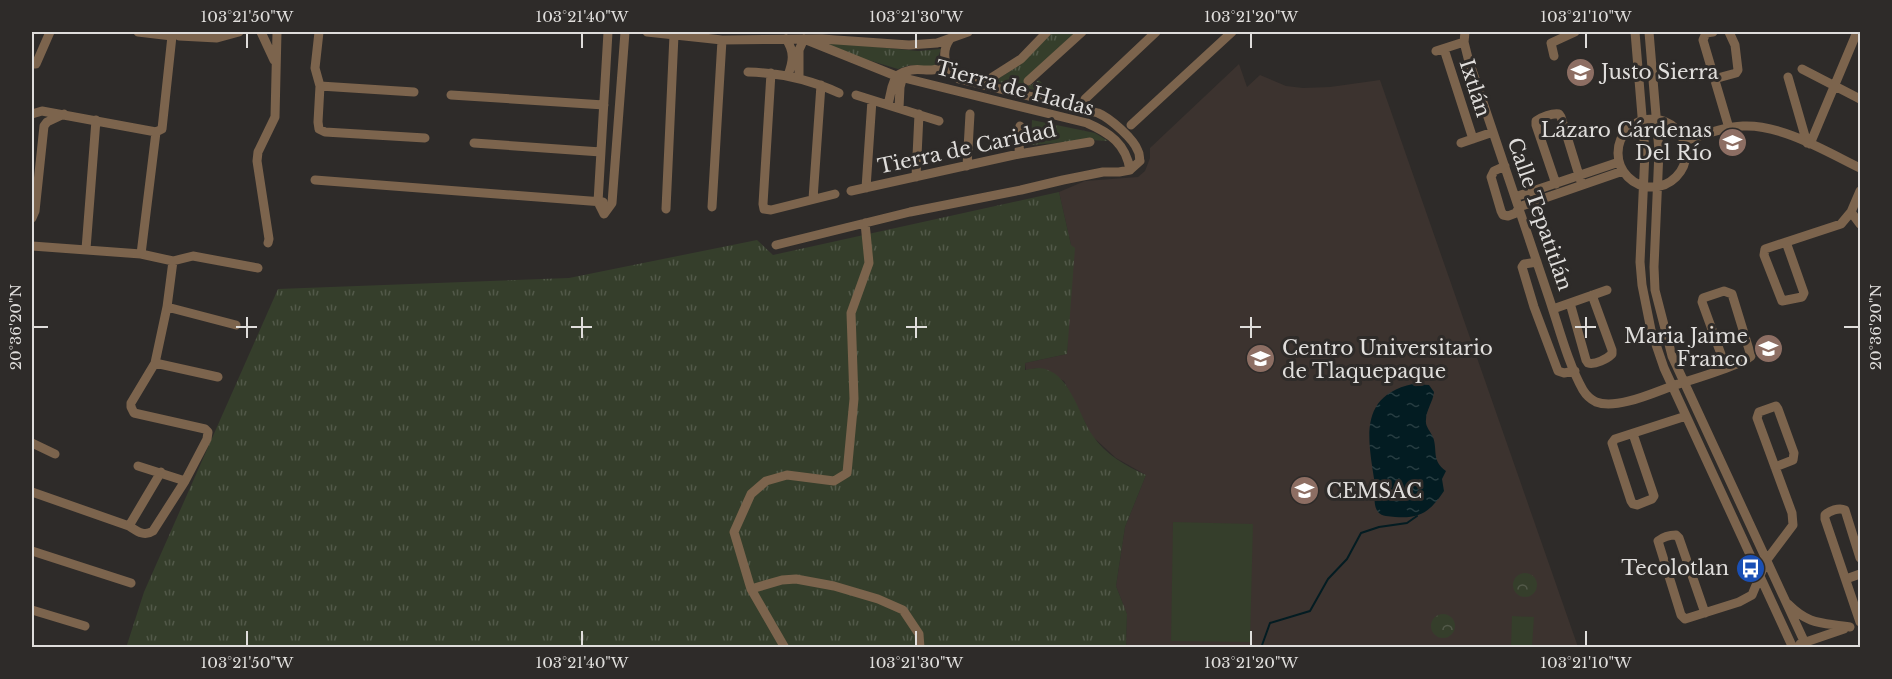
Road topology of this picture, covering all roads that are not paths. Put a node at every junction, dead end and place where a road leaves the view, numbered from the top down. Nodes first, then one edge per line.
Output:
1 (50, 32) edge
2 (138, 32) edge
3 (239, 32) edge
4 (261, 32) edge
5 (277, 32) edge
6 (319, 32) edge
7 (608, 32) edge
8 (625, 32) edge
9 (647, 32) edge
10 (968, 32) edge
11 (1047, 32) edge
12 (1082, 32) edge
13 (1156, 32) edge
14 (1232, 32) edge
15 (1465, 32) edge
16 (1570, 32) edge
17 (1635, 32) edge
18 (1649, 32) edge
19 (1713, 32) edge
20 (1729, 32) edge
21 (1857, 32) edge
22 (674, 35) junction
23 (176, 36) junction
24 (786, 39) junction
25 (804, 39) junction
26 (951, 39) junction
27 (722, 40) junction
28 (1464, 42) junction
29 (1554, 56) dead end
30 (34, 64) edge
31 (276, 65) junction
32 (946, 65) junction
33 (1802, 69) dead end
34 (748, 72) dead end
35 (771, 73) junction
36 (788, 75) junction
37 (901, 75) junction
38 (799, 77) junction
39 (1788, 77) dead end
40 (991, 78) dead end
41 (1714, 79) junction
42 (1028, 81) dead end
43 (821, 85) junction
44 (320, 86) junction
45 (1834, 87) junction
46 (414, 92) dead end
47 (838, 93) dead end
48 (451, 95) dead end
49 (856, 95) dead end
50 (1085, 99) dead end
51 (1860, 99) edge
52 (872, 100) junction
53 (604, 105) junction
54 (888, 105) junction
55 (899, 108) junction
56 (33, 113) edge
57 (64, 114) junction
58 (919, 114) junction
59 (970, 114) dead end
60 (1657, 119) junction
61 (96, 120) junction
62 (1644, 120) junction
63 (939, 121) dead end
64 (1131, 125) dead end
65 (1020, 126) dead end
66 (1730, 128) junction
67 (159, 131) junction
68 (1493, 132) junction
69 (425, 138) dead end
70 (1473, 139) junction
71 (1684, 141) junction
72 (1090, 142) dead end
73 (474, 143) dead end
74 (1461, 143) dead end
75 (1809, 144) junction
76 (601, 152) junction
77 (1019, 154) junction
78 (966, 166) junction
79 (1504, 166) junction
80 (1621, 166) junction
81 (1860, 168) edge
82 (1130, 170) junction
83 (916, 177) junction
84 (315, 180) dead end
85 (1581, 180) junction
86 (1556, 184) junction
87 (1643, 186) junction
88 (1658, 186) junction
89 (866, 188) junction
90 (851, 191) dead end
91 (1860, 191) edge
92 (835, 194) dead end
93 (813, 199) junction
94 (598, 202) junction
95 (1517, 202) junction
96 (712, 207) dead end
97 (666, 209) dead end
98 (1851, 212) junction
99 (32, 218) edge
100 (865, 223) junction
101 (1860, 224) edge
102 (267, 243) dead end
103 (1786, 243) junction
104 (776, 245) dead end
105 (32, 246) edge
106 (86, 249) junction
107 (141, 254) junction
108 (173, 261) junction
109 (1537, 262) junction
110 (258, 268) dead end
111 (1607, 290) dead end
112 (1592, 295) junction
113 (1570, 303) junction
114 (167, 307) junction
115 (1553, 309) junction
116 (236, 325) dead end
117 (155, 363) junction
118 (1726, 368) junction
119 (1575, 371) junction
120 (219, 377) dead end
121 (1684, 382) junction
122 (1672, 386) junction
123 (1686, 416) junction
124 (1633, 434) junction
125 (32, 443) edge
126 (55, 454) dead end
127 (138, 465) dead end
128 (1775, 467) junction
129 (161, 472) junction
130 (185, 481) junction
131 (32, 492) edge
132 (129, 526) junction
133 (1857, 534) edge
134 (32, 551) edge
135 (1860, 558) edge
136 (1766, 561) junction
137 (1860, 574) edge
138 (1761, 576) junction
139 (1846, 579) junction
140 (131, 583) dead end
141 (751, 589) junction
142 (1784, 600) junction
143 (32, 610) edge
144 (1705, 613) junction
145 (1860, 623) edge
146 (85, 626) dead end
147 (1850, 627) junction
148 (1797, 645) edge
149 (785, 648) edge
150 (920, 648) edge

1 - 30 street
2 - 23 street
3 - 23 street
4 - 31 street
5 - 31 street
6 - 44 street
7 - 53 street
8 - 94 street
9 - 22 street
10 - 26 street
11 - 40 street
12 - 42 street
13 - 50 street
14 - 64 street
15 - 28 street, Calle Tepatitlán
16 - 29 street
17 - 62 street
18 - 60 street
19 - 41 street
20 - 41 street
21 - 45 street
22 - 27 street
22 - 97 street
23 - 67 street
24 - 25 street
24 - 27 street
24 - 36 street
25 - 26 street
25 - 37 street, Tierra de Hadas
25 - 38 street
26 - 32 street, Tierra de Hadas
27 - 96 street
28 - 68 street, Calle Tepatitlán
28 - 70 street, Ixtlán
31 - 102 street
32 - 37 street
32 - 82 street, Tierra de Hadas
33 - 45 street
34 - 35 street
35 - 36 street
35 - 93 street
36 - 38 street
37 - 54 street
37 - 55 street
37 - 82 street, Tierra de Hadas
38 - 43 street
39 - 75 street
41 - 66 street
43 - 47 street
43 - 93 street
44 - 46 street
44 - 69 street
45 - 51 street
45 - 75 street
48 - 53 street
49 - 52 street
52 - 54 street
52 - 89 street
53 - 76 street
54 - 55 street
55 - 58 street
56 - 57 street
57 - 61 street
57 - 99 street
58 - 63 street
58 - 83 street
59 - 78 street
60 - 62 street
60 - 71 street
60 - 88 street
61 - 67 street
61 - 106 street
62 - 80 street
62 - 87 street
65 - 77 street
66 - 71 street
66 - 75 street
67 - 107 street
68 - 70 street, Ixtlán
68 - 79 street, Calle Tepatitlán
70 - 74 street, Ixtlán
71 - 88 street
72 - 77 street, Tierra de Caridad
73 - 76 street
75 - 81 street
76 - 94 street
77 - 78 street, Tierra de Caridad
78 - 83 street, Tierra de Caridad
79 - 95 street, Calle Tepatitlán
79 - 95 street
80 - 85 street
80 - 87 street
82 - 100 street
83 - 89 street, Tierra de Caridad
84 - 94 street
85 - 86 street
85 - 86 street
85 - 95 street
86 - 95 street
87 - 88 street
87 - 122 street
88 - 121 street
89 - 90 street, Tierra de Caridad
91 - 98 street
92 - 93 street
95 - 109 street, Calle Tepatitlán
98 - 101 street
98 - 103 street
100 - 104 street
100 - 141 street
103 - 103 street
105 - 106 street
106 - 107 street
107 - 108 street
108 - 110 street
108 - 114 street
109 - 115 street, Calle Tepatitlán
109 - 119 street
111 - 112 street
112 - 113 street
112 - 113 street
113 - 115 street
114 - 116 street
114 - 117 street
115 - 119 street, Calle Tepatitlán
117 - 120 street
117 - 130 street
118 - 118 street
118 - 121 street
119 - 122 street, Calle Tepatitlán
121 - 122 street
121 - 136 street
122 - 123 street
123 - 124 street
123 - 138 street
124 - 124 street
125 - 126 street
127 - 129 street
128 - 128 street
128 - 136 street
129 - 130 street
129 - 132 street
130 - 132 street
131 - 132 street
133 - 135 street
133 - 139 street
134 - 140 street
136 - 138 street
136 - 142 street
137 - 139 street
138 - 144 street
138 - 148 street
139 - 145 street
141 - 149 street
141 - 150 street
142 - 147 street
142 - 148 street
143 - 146 street
144 - 144 street
145 - 147 street
147 - 148 street

